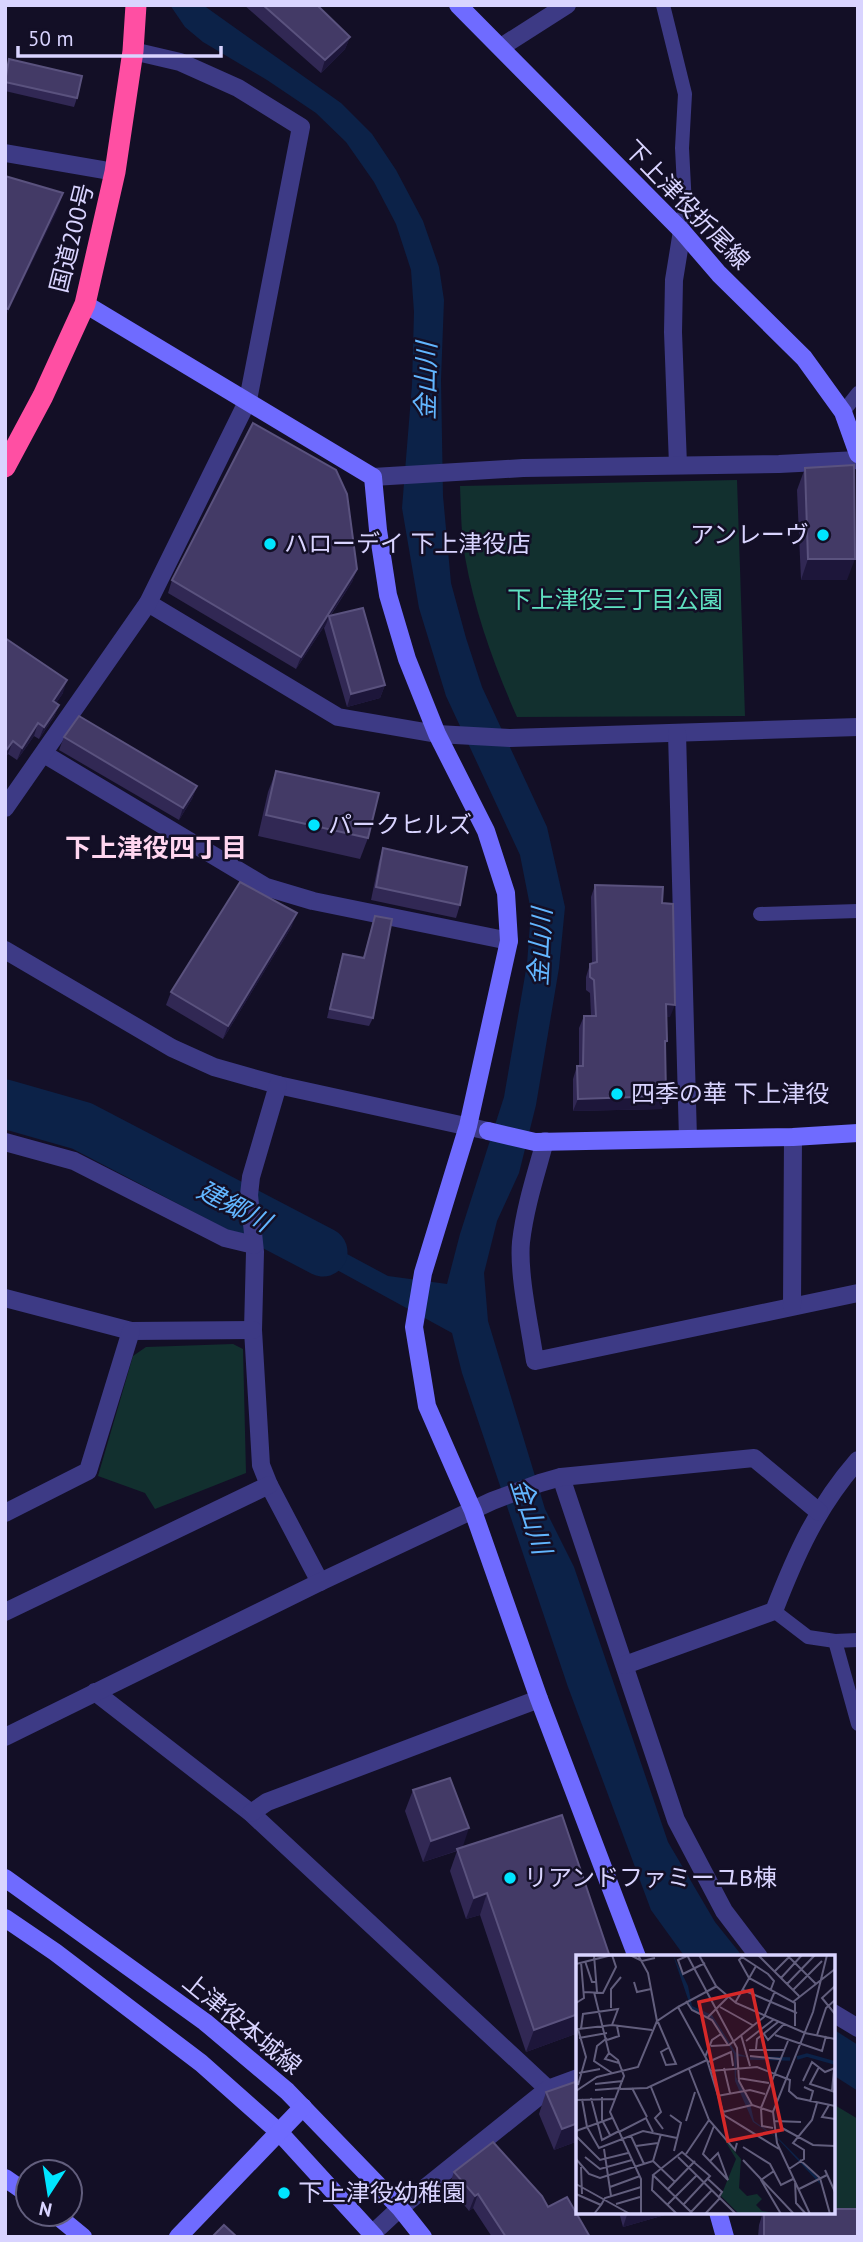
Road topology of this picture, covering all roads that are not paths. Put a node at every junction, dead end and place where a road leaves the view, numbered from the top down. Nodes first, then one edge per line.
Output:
1 (136, 5) edge
2 (458, 5) edge
3 (567, 5) edge
4 (663, 5) edge
5 (501, 47) junction
6 (133, 51) junction
7 (5, 153) edge
8 (115, 172) junction
9 (681, 232) junction
10 (85, 304) junction
11 (858, 393) edge
12 (248, 400) junction
13 (843, 412) junction
14 (858, 454) edge
15 (858, 460) edge
16 (678, 465) junction
17 (5, 467) edge
18 (373, 477) junction
19 (148, 603) junction
20 (858, 727) edge
21 (677, 733) junction
22 (446, 735) junction
23 (44, 754) junction
24 (5, 808) edge
25 (858, 911) edge
26 (760, 914) dead end
27 (509, 941) junction
28 (5, 950) edge
29 (278, 1085) junction
30 (468, 1126) junction
31 (858, 1133) edge
32 (793, 1137) junction
33 (688, 1139) junction
34 (540, 1141) junction
35 (5, 1142) edge
36 (253, 1238) junction
37 (858, 1293) edge
38 (5, 1298) edge
39 (792, 1306) junction
40 (253, 1330) junction
41 (131, 1331) junction
42 (858, 1460) edge
43 (561, 1477) junction
44 (269, 1485) junction
45 (473, 1511) junction
46 (819, 1512) junction
47 (5, 1513) edge
48 (320, 1582) junction
49 (774, 1611) junction
50 (5, 1612) edge
51 (858, 1640) edge
52 (835, 1642) junction
53 (625, 1665) junction
54 (95, 1692) junction
55 (539, 1699) junction
56 (858, 1724) edge
57 (5, 1737) edge
58 (251, 1813) junction
59 (5, 1878) edge
60 (5, 1917) edge
61 (636, 1955) edge
62 (757, 1955) edge
63 (835, 2014) edge
64 (858, 2028) edge
65 (576, 2079) edge
66 (548, 2089) junction
67 (303, 2107) junction
68 (280, 2133) junction
69 (400, 2207) junction
70 (719, 2214) edge
71 (373, 2235) edge
72 (178, 2237) edge
73 (423, 2237) edge
74 (725, 2237) edge

1 - 6 highway, 国道200号
2 - 5 street, 下上津役折尾線
3 - 5 street
4 - 9 lane
5 - 9 street, 下上津役折尾線
6 - 8 highway, 国道200号
6 - 12 street
7 - 8 street
8 - 10 highway, 国道200号
9 - 13 street, 下上津役折尾線
9 - 16 street
10 - 12 street
10 - 17 highway, 国道200号
11 - 13 lane
12 - 18 street
12 - 19 street
13 - 14 street, 下上津役折尾線
15 - 16 street
16 - 18 street
18 - 22 street
19 - 22 street
19 - 23 street
20 - 21 street
21 - 22 street
21 - 33 street
22 - 27 street
23 - 24 street
23 - 27 street
25 - 26 lane
27 - 30 street
28 - 29 street
29 - 30 street
29 - 36 street
30 - 34 street
30 - 45 street
31 - 32 street
32 - 33 street
32 - 39 street
33 - 34 street
34 - 39 street
35 - 36 street
36 - 40 street
37 - 39 street
38 - 41 street
40 - 41 street
40 - 44 street
41 - 47 street
42 - 46 street
43 - 45 street
43 - 46 street
43 - 53 street
44 - 48 street
44 - 50 street
45 - 48 street
45 - 55 street
46 - 49 street
48 - 54 street
49 - 52 lane
49 - 53 street
51 - 52 lane
52 - 56 lane
53 - 62 street
54 - 57 street
54 - 58 street
55 - 58 street
55 - 61 street
58 - 66 street
59 - 67 street, 上津役本城線
60 - 68 street
63 - 64 street
65 - 66 street
66 - 69 street
67 - 68 street
67 - 69 street, 上津役本城線
68 - 71 street
68 - 72 street
69 - 71 street
69 - 73 street, 上津役本城線
70 - 74 street

